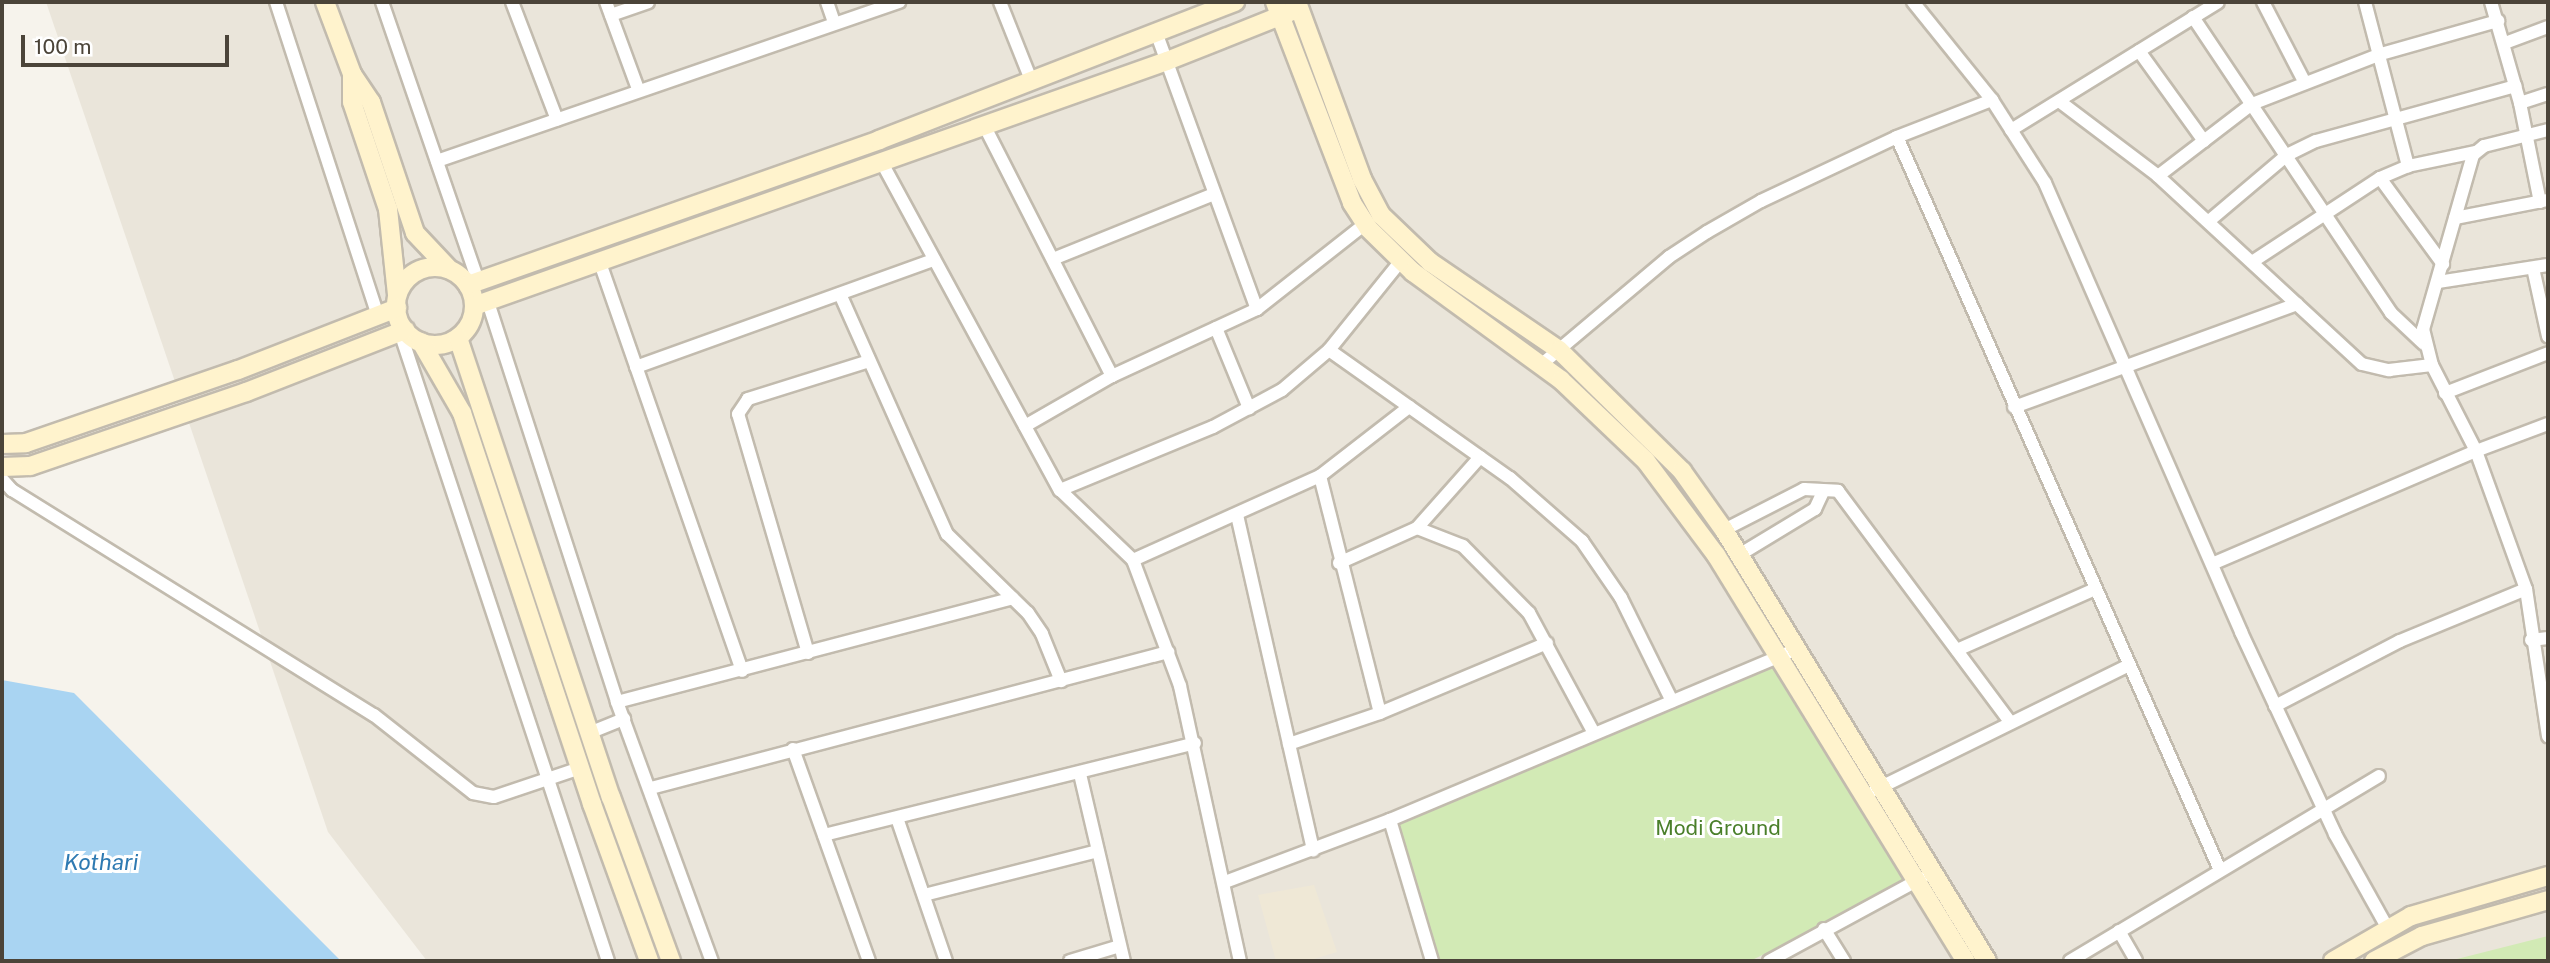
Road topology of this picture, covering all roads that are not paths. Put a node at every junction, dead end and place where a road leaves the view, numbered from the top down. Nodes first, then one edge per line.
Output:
1 (276, 2) edge
2 (325, 2) edge
3 (382, 2) edge
4 (512, 2) edge
5 (606, 2) edge
6 (648, 2) edge
7 (827, 2) edge
8 (899, 2) edge
9 (1000, 2) edge
10 (1235, 2) edge
11 (1913, 2) edge
12 (2218, 2) edge
13 (2263, 2) edge
14 (2365, 2) edge
15 (2491, 2) edge
16 (1301, 4) edge
17 (1278, 9) edge
18 (611, 15) junction
19 (2193, 17) junction
20 (2498, 21) junction
21 (834, 22) junction
22 (2548, 27) edge
23 (1156, 32) junction
24 (2505, 43) junction
25 (2139, 51) junction
26 (2381, 54) junction
27 (1167, 61) junction
28 (352, 74) junction
29 (1031, 80) junction
30 (2305, 83) junction
31 (2516, 86) junction
32 (638, 89) junction
33 (2548, 94) edge
34 (1992, 100) junction
35 (2059, 101) junction
36 (2520, 103) junction
37 (2252, 104) junction
38 (2397, 118) junction
39 (557, 120) junction
40 (984, 125) junction
41 (2011, 130) junction
42 (2548, 130) edge
43 (2528, 135) junction
44 (1897, 137) junction
45 (2204, 141) junction
46 (2475, 152) junction
47 (2287, 155) junction
48 (438, 161) junction
49 (881, 161) junction
50 (2408, 166) junction
51 (2158, 176) junction
52 (2380, 178) junction
53 (1214, 194) junction
54 (2544, 201) edge
55 (2324, 212) junction
56 (2455, 218) junction
57 (2208, 221) junction
58 (1365, 224) junction
59 (599, 260) junction
60 (934, 260) junction
61 (1052, 260) junction
62 (1400, 262) junction
63 (2252, 262) junction
64 (2443, 264) junction
65 (2548, 265) edge
66 (2533, 268) junction
67 (449, 270) junction
68 (2438, 282) junction
69 (473, 283) junction
70 (840, 294) junction
71 (397, 302) junction
72 (480, 303) junction
73 (2297, 304) junction
74 (1257, 309) junction
75 (378, 315) junction
76 (1216, 328) junction
77 (402, 330) junction
78 (2548, 336) edge
79 (458, 338) junction
80 (421, 342) junction
81 (2424, 344) junction
82 (1329, 350) junction
83 (1559, 350) junction
84 (2548, 353) edge
85 (869, 361) junction
86 (1542, 364) junction
87 (2432, 365) junction
88 (636, 367) junction
89 (2127, 368) junction
90 (1112, 376) junction
91 (2445, 393) junction
92 (1409, 407) junction
93 (2014, 407) junction
94 (1249, 408) junction
95 (2548, 424) edge
96 (1025, 426) junction
97 (2, 444) edge
98 (2476, 451) junction
99 (1480, 457) junction
100 (2, 467) edge
101 (1321, 476) junction
102 (2, 479) edge
103 (1060, 490) junction
104 (1823, 492) junction
105 (514, 505) junction
106 (494, 511) junction
107 (1237, 515) junction
108 (1418, 528) junction
109 (1724, 530) junction
110 (1739, 555) junction
111 (1133, 560) junction
112 (1339, 563) junction
113 (2212, 564) junction
114 (2095, 589) junction
115 (2526, 589) junction
116 (1013, 598) junction
117 (2548, 638) edge
118 (2531, 640) junction
119 (1547, 643) junction
120 (1957, 650) junction
121 (1168, 652) junction
122 (808, 653) junction
123 (1787, 653) junction
124 (2129, 665) junction
125 (742, 671) junction
126 (1061, 681) junction
127 (1672, 701) junction
128 (617, 702) junction
129 (2275, 706) junction
130 (1380, 713) junction
131 (624, 719) junction
132 (2011, 723) junction
133 (589, 733) junction
134 (1594, 733) junction
135 (2548, 736) edge
136 (1195, 743) junction
137 (1289, 744) junction
138 (793, 750) junction
139 (580, 768) junction
140 (1080, 774) junction
141 (2379, 776) dead end
142 (547, 781) junction
143 (651, 788) junction
144 (1873, 792) junction
145 (2323, 808) junction
146 (897, 818) junction
147 (1390, 820) junction
148 (824, 835) junction
149 (1098, 850) junction
150 (1313, 850) junction
151 (2220, 870) junction
152 (2548, 876) edge
153 (1925, 877) junction
154 (1225, 881) junction
155 (924, 895) junction
156 (2548, 900) edge
157 (1824, 929) junction
158 (2388, 929) junction
159 (2119, 931) junction
160 (1120, 946) junction
161 (2402, 955) edge
162 (608, 961) edge
163 (649, 961) edge
164 (671, 961) edge
165 (712, 961) edge
166 (869, 961) edge
167 (946, 961) edge
168 (1070, 961) edge
169 (1124, 961) edge
170 (1240, 961) edge
171 (1432, 961) edge
172 (1769, 961) edge
173 (1843, 961) edge
174 (1966, 961) edge
175 (1987, 961) edge
176 (2070, 961) edge
177 (2136, 961) edge
178 (2333, 961) edge
179 (2374, 961) edge

1 - 75 street
2 - 28 main road
3 - 48 street
4 - 39 street
5 - 18 street
6 - 18 street
7 - 21 street
8 - 21 street
9 - 29 street
10 - 23 main road
11 - 34 street
12 - 19 street
13 - 30 street
14 - 26 street
15 - 20 street
16 - 17 main road
16 - 83 main road
17 - 27 main road
17 - 58 main road
18 - 32 street
19 - 25 street
19 - 37 street
20 - 24 street
20 - 26 street
21 - 32 street
22 - 24 street
23 - 27 street
23 - 29 main road
24 - 31 street
25 - 35 street
25 - 45 street
26 - 30 street
26 - 38 street
27 - 40 main road
27 - 53 street
28 - 67 main road
28 - 71 main road
29 - 69 main road
30 - 37 street
31 - 36 street
31 - 38 street
32 - 39 street
33 - 36 street
34 - 41 street
34 - 44 street
35 - 41 street
35 - 51 street
36 - 43 street
37 - 45 street
37 - 47 street
38 - 47 street
38 - 50 street
39 - 48 street
40 - 49 main road
40 - 61 street
41 - 89 street
42 - 43 street
43 - 46 street
43 - 54 street
44 - 83 street
44 - 93 street
45 - 51 street
46 - 50 street
46 - 56 street
47 - 55 street
47 - 57 street
48 - 69 street
49 - 59 main road
49 - 60 street
50 - 52 street
51 - 57 street
52 - 55 street
52 - 64 street
53 - 61 street
53 - 74 street
54 - 56 street
55 - 63 street
55 - 81 street
56 - 64 street
57 - 63 street
58 - 62 main road
58 - 74 street
59 - 72 main road
59 - 88 street
60 - 70 street
60 - 96 street
61 - 90 street
62 - 82 street
62 - 86 main road
63 - 73 street
64 - 68 street
65 - 66 street
66 - 68 street
66 - 78 street
67 - 69 main road
67 - 71 main road
68 - 81 street
69 - 72 main road
70 - 85 street
70 - 88 street
71 - 75 main road
71 - 77 main road
72 - 79 main road
72 - 128 street
73 - 87 street
73 - 89 street
74 - 76 street
75 - 97 main road
76 - 90 street
76 - 94 street
77 - 80 main road
77 - 100 main road
77 - 142 street
79 - 80 main road
79 - 105 main road
80 - 106 main road
81 - 87 street
82 - 92 street
82 - 94 street
83 - 86 street
83 - 109 main road
84 - 91 street
85 - 116 street
85 - 122 street
86 - 123 main road
87 - 91 street
88 - 125 street
89 - 93 street
89 - 113 street
90 - 96 street
91 - 98 street
92 - 99 street
92 - 101 street
93 - 114 street
94 - 103 street
95 - 98 street
96 - 103 street
98 - 113 street
98 - 115 street
99 - 108 street
99 - 127 street
101 - 107 street
101 - 112 street
102 - 142 street
103 - 111 street
104 - 109 street
104 - 110 street
104 - 120 street
105 - 106 main road
105 - 133 main road
106 - 139 main road
107 - 111 street
107 - 137 street
108 - 112 street
108 - 119 street
109 - 110 main road
110 - 123 main road
111 - 121 street
112 - 130 street
113 - 129 street
114 - 120 street
114 - 124 street
115 - 118 street
115 - 129 street
116 - 122 street
116 - 126 street
117 - 118 street
118 - 135 street
119 - 130 street
119 - 134 street
120 - 132 street
121 - 126 street
121 - 136 street
122 - 125 street
123 - 127 street
123 - 144 main road
124 - 132 street
124 - 151 street
125 - 128 street
126 - 138 street
127 - 134 street
128 - 131 street
129 - 145 street
130 - 137 street
131 - 133 street
131 - 143 street
132 - 144 street
133 - 164 main road
134 - 147 street
136 - 140 street
136 - 154 street
137 - 150 street
138 - 143 street
138 - 148 street
139 - 142 street
139 - 163 main road
140 - 146 street
140 - 149 street
141 - 145 street
142 - 162 street
143 - 165 street
144 - 153 main road
145 - 151 street
145 - 158 street
146 - 148 street
146 - 155 street
147 - 150 street
147 - 171 street
148 - 166 street
149 - 155 street
149 - 160 street
150 - 154 street
151 - 159 street
152 - 158 main road
153 - 157 street
153 - 174 main road
153 - 175 main road
154 - 170 street
155 - 167 street
156 - 161 main road
157 - 172 street
157 - 173 street
158 - 161 main road
158 - 178 main road
159 - 176 street
159 - 177 street
160 - 168 street
160 - 169 street
161 - 179 main road

